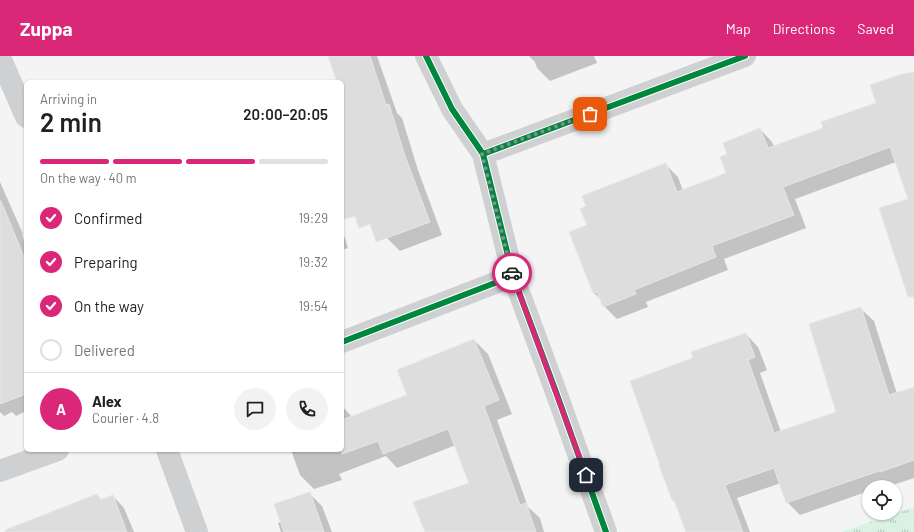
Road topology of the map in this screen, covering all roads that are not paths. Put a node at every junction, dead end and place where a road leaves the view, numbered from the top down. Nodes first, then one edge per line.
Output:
1 (426, 56) edge
2 (745, 56) edge
3 (0, 57) edge
4 (24, 112) edge
5 (482, 154) junction
6 (513, 276) junction
7 (344, 341) edge
8 (52, 452) edge
9 (168, 452) edge
10 (0, 471) edge
11 (197, 532) edge
12 (606, 532) edge

1 - 5 street
2 - 5 street
3 - 4 street
5 - 6 street
6 - 7 street
6 - 12 street
8 - 10 street
9 - 11 street

